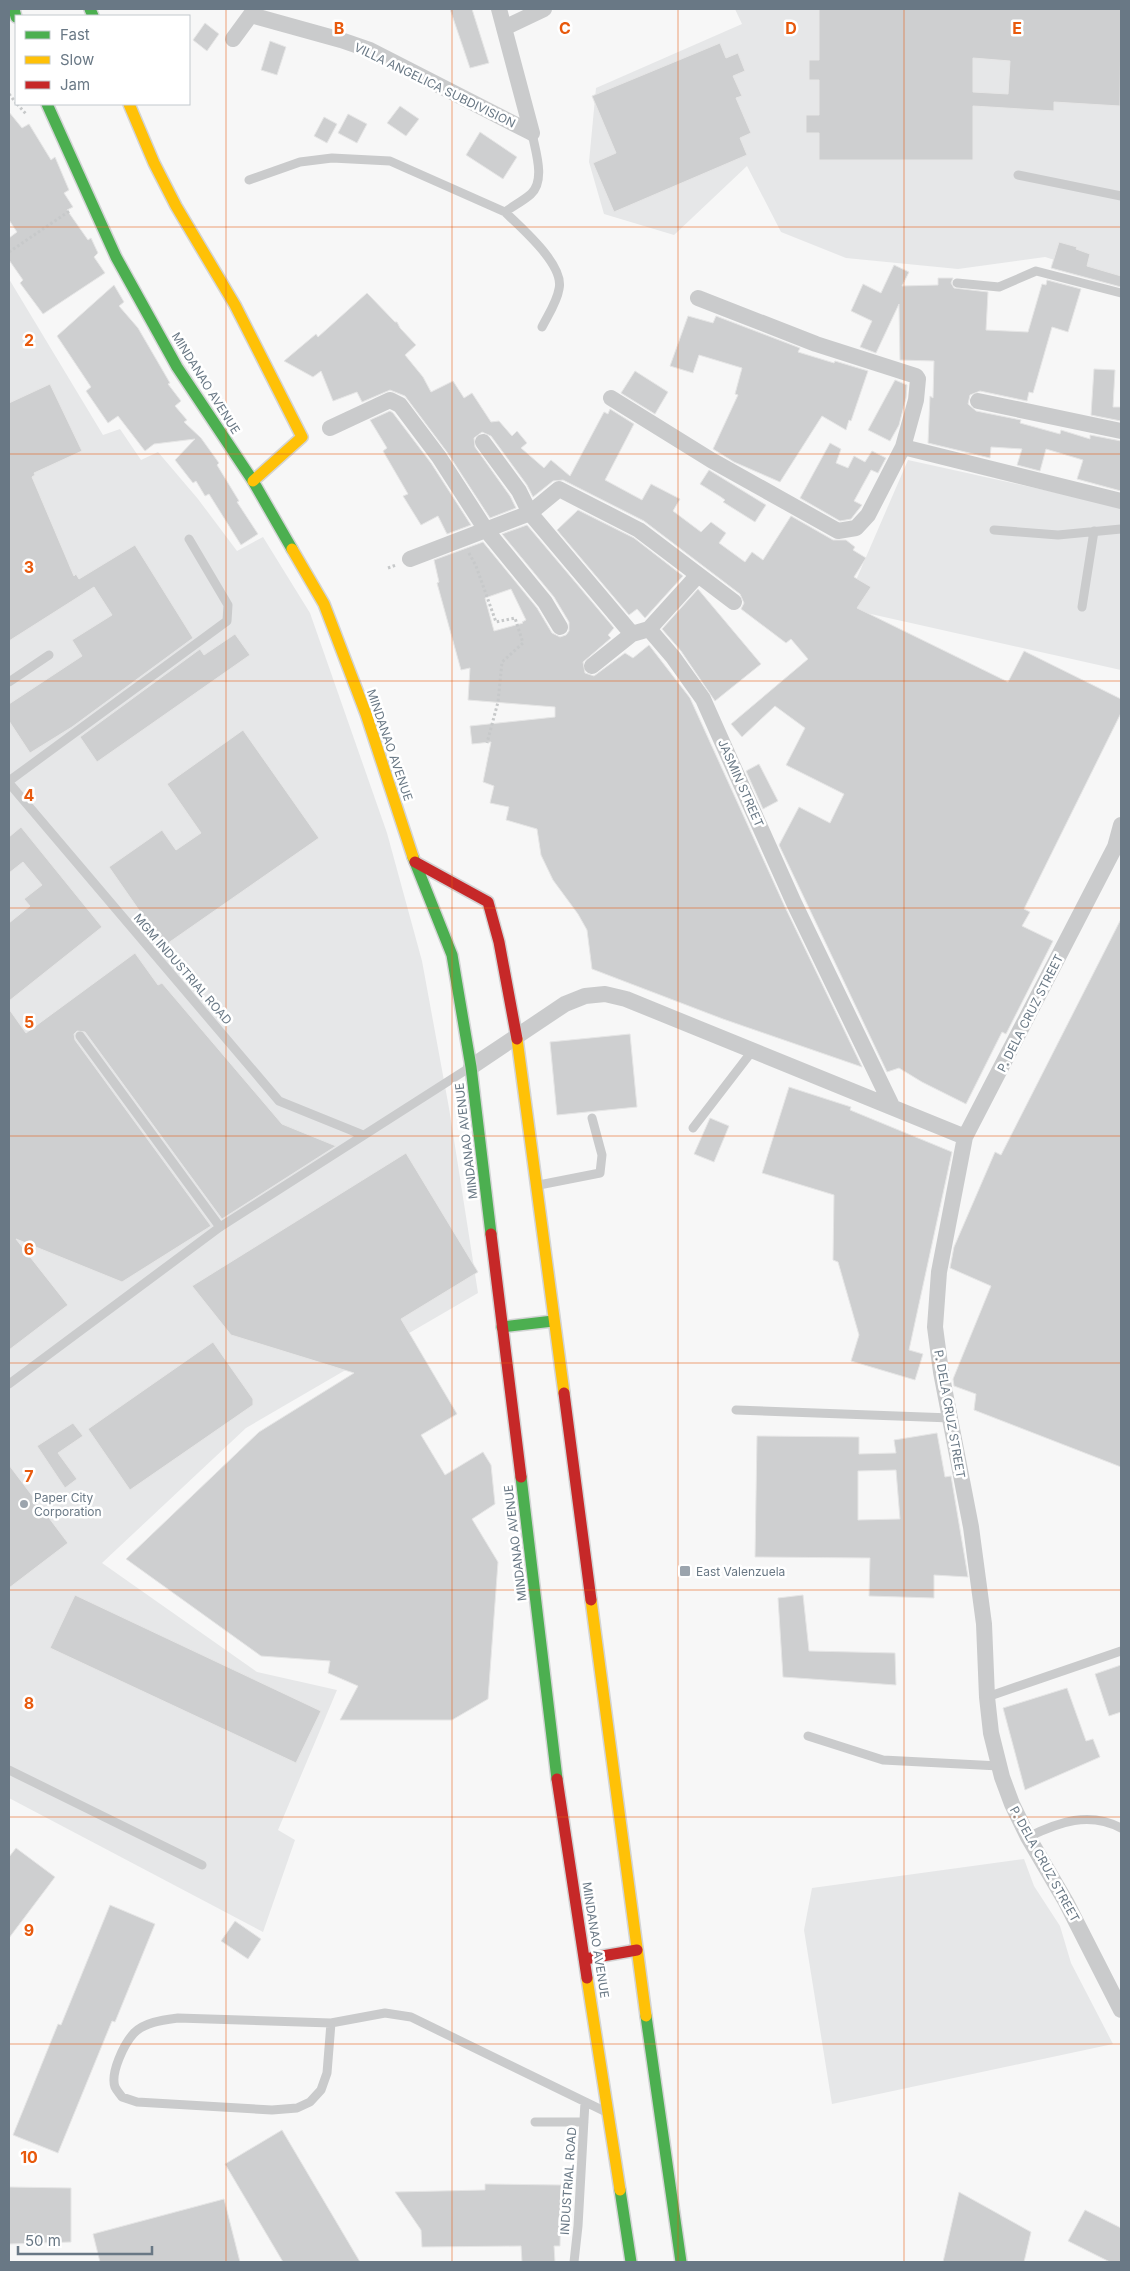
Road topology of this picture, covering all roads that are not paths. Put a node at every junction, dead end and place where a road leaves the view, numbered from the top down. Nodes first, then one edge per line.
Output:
1 (499, 9) edge
2 (544, 9) edge
3 (253, 12) edge
4 (504, 28) junction
5 (233, 38) dead end
6 (46, 105) edge
7 (129, 105) edge
8 (532, 133) junction
9 (1018, 174) dead end
10 (249, 180) dead end
11 (1121, 196) edge
12 (505, 212) junction
13 (957, 283) dead end
14 (1121, 293) edge
15 (698, 298) dead end
16 (542, 327) dead end
17 (611, 398) dead end
18 (978, 401) dead end
19 (330, 428) dead end
20 (1121, 431) edge
21 (482, 442) dead end
22 (903, 447) junction
23 (253, 481) junction
24 (1121, 501) edge
25 (530, 513) junction
26 (1121, 529) edge
27 (486, 530) junction
28 (994, 530) dead end
29 (1094, 532) junction
30 (189, 539) dead end
31 (410, 559) dead end
32 (698, 575) junction
33 (734, 602) dead end
34 (1082, 608) dead end
35 (560, 627) dead end
36 (649, 629) junction
37 (632, 634) junction
38 (49, 655) dead end
39 (592, 666) dead end
40 (9, 682) edge
41 (9, 782) edge
42 (1121, 825) edge
43 (415, 862) junction
44 (80, 1036) dead end
45 (517, 1038) junction
46 (753, 1050) junction
47 (471, 1067) junction
48 (892, 1106) junction
49 (592, 1118) dead end
50 (694, 1128) dead end
51 (363, 1134) junction
52 (966, 1137) junction
53 (536, 1186) junction
54 (220, 1227) junction
55 (553, 1321) junction
56 (502, 1327) junction
57 (9, 1384) edge
58 (736, 1410) dead end
59 (951, 1418) junction
60 (1121, 1651) edge
61 (987, 1697) junction
62 (808, 1736) dead end
63 (999, 1766) junction
64 (9, 1770) edge
65 (1121, 1828) edge
66 (1028, 1836) junction
67 (202, 1865) dead end
68 (637, 1950) junction
69 (585, 1959) junction
70 (1121, 2010) edge
71 (331, 2023) junction
72 (585, 2102) junction
73 (609, 2113) junction
74 (535, 2122) dead end
75 (584, 2122) junction
76 (574, 2262) edge
77 (631, 2262) edge
78 (681, 2262) edge

1 - 4 street, VILLA ANGELICA SUBDIVISION
2 - 4 street
3 - 5 street, VILLA ANGELICA SUBDIVISION
3 - 8 street, VILLA ANGELICA SUBDIVISION
4 - 8 street, VILLA ANGELICA SUBDIVISION
6 - 23 main road, MINDANAO AVENUE
7 - 23 main road
8 - 12 lane, VILLA ANGELICA SUBDIVISION
9 - 11 lane
10 - 12 lane
12 - 16 lane
13 - 14 lane
15 - 22 street
17 - 22 street
18 - 20 street
19 - 27 street
21 - 25 street
22 - 24 street
23 - 43 main road, MINDANAO AVENUE
25 - 27 street
25 - 32 street
25 - 37 street
26 - 29 lane
27 - 31 street
27 - 35 street
28 - 29 lane
29 - 34 lane
30 - 41 lane
32 - 33 street
32 - 36 street
36 - 37 street
36 - 48 street, JASMIN STREET
37 - 39 street
38 - 40 lane
41 - 51 lane, MGM INDUSTRIAL ROAD
42 - 52 street, P. DELA CRUZ STREET
43 - 45 main road
43 - 47 main road, MINDANAO AVENUE
44 - 54 lane
45 - 46 street
45 - 47 street
45 - 53 main road
46 - 48 street
46 - 50 lane
47 - 51 lane
47 - 56 main road, MINDANAO AVENUE
48 - 52 street
49 - 53 lane
51 - 54 lane
52 - 59 street, P. DELA CRUZ STREET
53 - 55 main road
54 - 57 lane
55 - 56 main road
55 - 68 main road
56 - 69 main road, MINDANAO AVENUE
58 - 59 lane
59 - 61 street, P. DELA CRUZ STREET
60 - 61 lane
61 - 63 street, P. DELA CRUZ STREET
62 - 63 lane
63 - 66 street, P. DELA CRUZ STREET
64 - 67 lane
65 - 66 lane
66 - 70 street, P. DELA CRUZ STREET
68 - 69 main road
68 - 78 main road
69 - 73 main road, MINDANAO AVENUE
71 - 71 lane
71 - 72 lane
72 - 73 lane
72 - 75 lane, INDUSTRIAL ROAD
73 - 77 main road, MINDANAO AVENUE
74 - 75 lane
75 - 76 lane, INDUSTRIAL ROAD

